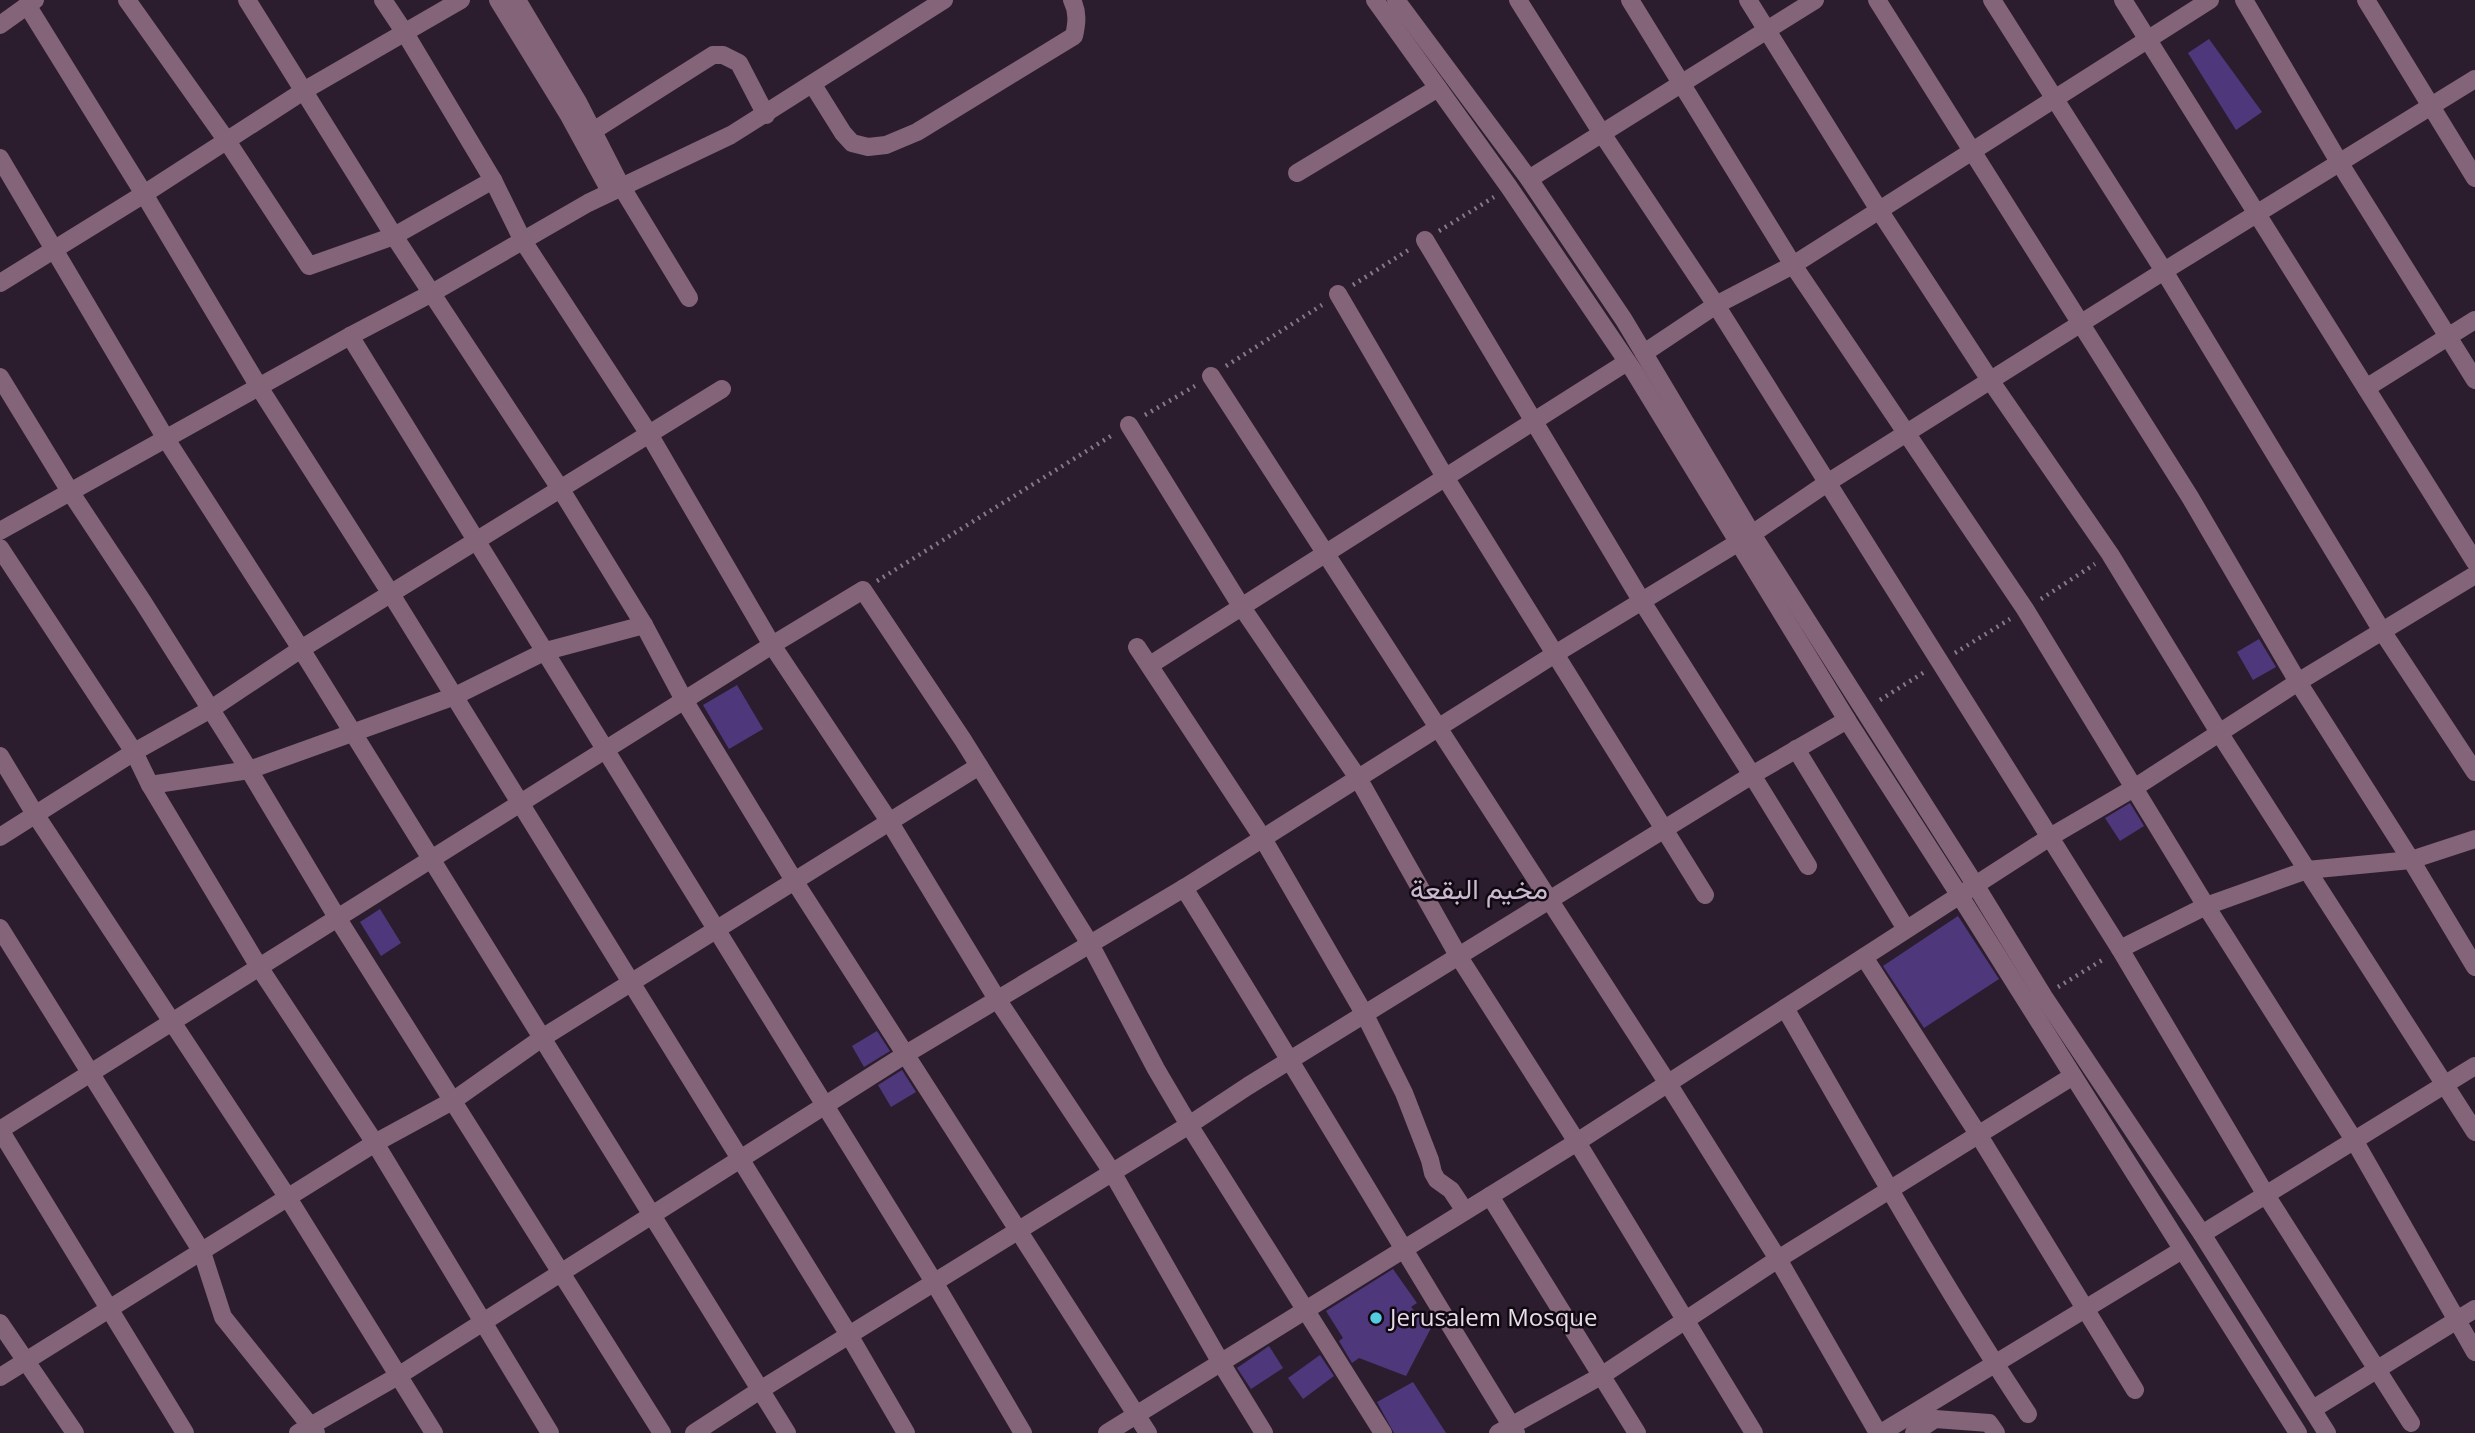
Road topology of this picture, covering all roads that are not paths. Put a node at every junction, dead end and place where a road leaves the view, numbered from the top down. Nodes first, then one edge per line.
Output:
1 (127, 0) edge
2 (247, 0) edge
3 (383, 0) edge
4 (461, 0) edge
5 (498, 0) edge
6 (517, 0) edge
7 (944, 0) edge
8 (1072, 0) edge
9 (1375, 0) edge
10 (1396, 0) edge
11 (1518, 0) edge
12 (1630, 0) edge
13 (1748, 0) edge
14 (1815, 0) edge
15 (1877, 0) edge
16 (1992, 0) edge
17 (2123, 0) edge
18 (2210, 0) edge
19 (2244, 0) edge
20 (2366, 0) edge
21 (31, 3) edge
22 (0, 25) edge
23 (1766, 30) junction
24 (405, 33) junction
25 (2148, 39) junction
26 (2475, 79) edge
27 (1680, 84) junction
28 (813, 85) junction
29 (1438, 88) junction
30 (305, 90) junction
31 (2055, 100) junction
32 (2430, 108) junction
33 (766, 115) junction
34 (593, 131) junction
35 (1601, 132) junction
36 (228, 141) junction
37 (1972, 151) junction
38 (0, 158) edge
39 (2339, 162) junction
40 (1297, 173) dead end
41 (2475, 178) edge
42 (1529, 179) junction
43 (493, 180) junction
44 (616, 189) junction
45 (144, 194) junction
46 (1879, 211) junction
47 (2257, 213) junction
48 (394, 236) junction
49 (1424, 240) road end
50 (523, 241) junction
51 (52, 249) junction
52 (1793, 265) junction
53 (2164, 271) junction
54 (0, 283) edge
55 (432, 293) junction
56 (1338, 294) road end
57 (689, 298) dead end
58 (1716, 305) junction
59 (2475, 320) edge
60 (2081, 323) junction
61 (350, 336) junction
62 (2447, 337) junction
63 (1644, 353) junction
64 (1627, 362) junction
65 (1211, 376) road end
66 (0, 377) edge
67 (1990, 380) junction
68 (2475, 380) edge
69 (259, 387) junction
70 (2367, 388) junction
71 (722, 389) dead end
72 (1533, 422) junction
73 (1129, 425) road end
74 (1906, 433) junction
75 (649, 434) junction
76 (166, 439) junction
77 (1445, 478) junction
78 (1827, 483) junction
79 (560, 488) junction
80 (71, 493) junction
81 (0, 531) edge
82 (1745, 538) junction
83 (478, 540) junction
84 (0, 548) edge
85 (1326, 552) junction
86 (2475, 562) edge
87 (2475, 575) edge
88 (391, 594) junction
89 (1641, 600) junction
90 (1241, 606) junction
91 (644, 625) junction
92 (2382, 631) junction
93 (772, 645) junction
94 (1137, 647) dead end
95 (301, 649) junction
96 (546, 651) junction
97 (1555, 654) junction
98 (1150, 665) junction
99 (2298, 682) junction
100 (454, 696) junction
101 (684, 700) junction
102 (211, 709) junction
103 (1847, 720) junction
104 (1439, 729) junction
105 (352, 732) junction
106 (2220, 734) junction
107 (1796, 749) junction
108 (606, 750) junction
109 (134, 752) junction
110 (0, 756) edge
111 (979, 766) junction
112 (249, 770) junction
113 (2475, 772) edge
114 (1752, 775) junction
115 (1358, 778) junction
116 (8, 780) edge
117 (150, 785) junction
118 (2134, 788) junction
119 (520, 804) junction
120 (35, 814) junction
121 (889, 821) junction
122 (1665, 829) junction
123 (0, 837) edge
124 (1262, 837) junction
125 (2050, 837) junction
126 (2475, 839) edge
127 (431, 859) junction
128 (2411, 860) junction
129 (1808, 866) dead end
130 (2307, 870) junction
131 (795, 882) junction
132 (1976, 886) junction
133 (1184, 888) junction
134 (1705, 895) dead end
135 (1961, 896) junction
136 (1550, 901) junction
137 (2206, 906) junction
138 (338, 919) junction
139 (0, 928) edge
140 (717, 929) junction
141 (1906, 929) junction
142 (1090, 944) junction
143 (2120, 949) junction
144 (1459, 957) junction
145 (1864, 957) junction
146 (259, 967) junction
147 (2475, 967) edge
148 (631, 983) junction
149 (996, 999) junction
150 (1785, 1008) junction
151 (1365, 1015) junction
152 (172, 1023) junction
153 (542, 1038) junction
154 (906, 1054) junction
155 (1292, 1060) junction
156 (2475, 1066) edge
157 (91, 1073) junction
158 (2073, 1076) junction
159 (1667, 1082) junction
160 (2444, 1084) junction
161 (454, 1100) junction
162 (824, 1106) junction
163 (1189, 1125) junction
164 (0, 1130) edge
165 (2475, 1132) edge
166 (1978, 1134) junction
167 (2354, 1140) junction
168 (1577, 1142) junction
169 (376, 1143) junction
170 (739, 1160) junction
171 (1112, 1172) junction
172 (1889, 1190) junction
173 (2266, 1195) junction
174 (1490, 1196) junction
175 (288, 1198) junction
176 (1465, 1212) junction
177 (651, 1215) junction
178 (1019, 1230) junction
179 (2202, 1234) junction
180 (1403, 1250) junction
181 (2182, 1250) junction
182 (202, 1252) junction
183 (1778, 1259) junction
184 (561, 1272) junction
185 (934, 1282) junction
186 (2085, 1309) junction
187 (2475, 1309) edge
188 (109, 1310) junction
189 (1307, 1310) junction
190 (1685, 1319) junction
191 (2457, 1320) junction
192 (484, 1322) junction
193 (0, 1323) edge
194 (849, 1335) junction
195 (2475, 1352) edge
196 (25, 1363) junction
197 (1221, 1363) junction
198 (1994, 1363) junction
199 (2377, 1371) junction
200 (398, 1376) junction
201 (1601, 1376) junction
202 (0, 1377) edge
203 (760, 1390) junction
204 (2135, 1390) dead end
205 (2313, 1409) junction
206 (2028, 1414) dead end
207 (1138, 1415) junction
208 (2411, 1423) dead end
209 (308, 1430) edge
210 (1508, 1430) edge
211 (75, 1433) edge
212 (185, 1433) edge
213 (434, 1433) edge
214 (551, 1433) edge
215 (662, 1433) edge
216 (694, 1433) edge
217 (787, 1433) edge
218 (906, 1433) edge
219 (1023, 1433) edge
220 (1107, 1433) edge
221 (1149, 1433) edge
222 (1265, 1433) edge
223 (1383, 1433) edge
224 (1637, 1433) edge
225 (1754, 1433) edge
226 (1880, 1433) edge
227 (1914, 1433) edge
228 (1996, 1433) edge
229 (2298, 1433) edge
230 (2327, 1433) edge

1 - 36 street
2 - 30 street
3 - 24 street
4 - 24 street
5 - 44 street
6 - 34 street
7 - 28 street
8 - 28 street
9 - 29 street
10 - 42 street
11 - 35 street
12 - 27 street
13 - 23 street
14 - 23 street
15 - 37 street
16 - 31 street
17 - 25 street
18 - 25 street
19 - 39 street
20 - 32 street
21 - 22 street
21 - 45 street
23 - 27 street
23 - 46 street
24 - 30 street
24 - 43 street
25 - 31 street
25 - 47 street
26 - 32 street
27 - 35 street
27 - 52 street
28 - 33 street
29 - 40 street
29 - 64 street
30 - 36 street
30 - 48 street
31 - 37 street
31 - 53 street
32 - 39 street
32 - 41 street
33 - 34 street
33 - 44 street
34 - 44 street
35 - 42 street
35 - 58 street
36 - 45 street
36 - 48 street
37 - 46 street
37 - 60 street
38 - 51 street
39 - 47 street
39 - 62 street
42 - 63 street
43 - 48 street
43 - 50 street
44 - 50 street
44 - 57 street
45 - 51 street
45 - 69 street
46 - 52 street
46 - 67 street
47 - 53 street
47 - 70 street
48 - 55 street
49 - 72 street
50 - 55 street
50 - 75 street
51 - 54 street
51 - 76 street
52 - 58 street
52 - 74 street
53 - 60 street
53 - 92 street
55 - 61 street
55 - 79 street
56 - 77 street
58 - 63 street
58 - 78 street
59 - 62 street
60 - 67 street
60 - 99 street
61 - 69 street
61 - 83 street
62 - 68 street
62 - 70 street
63 - 82 street
64 - 72 street
64 - 82 street
65 - 85 street
66 - 80 street
67 - 74 street
67 - 106 street
69 - 76 street
69 - 88 street
70 - 86 street
71 - 75 street
72 - 77 street
72 - 89 street
73 - 90 street
74 - 78 street
74 - 118 street
75 - 79 street
75 - 93 street
76 - 80 street
76 - 95 street
77 - 85 street
77 - 97 street
78 - 82 street
78 - 125 street
79 - 83 street
79 - 91 street
80 - 81 street
80 - 102 street
82 - 89 street
82 - 103 street
82 - 132 street
83 - 88 street
83 - 96 street
84 - 109 street
85 - 90 street
85 - 104 street
87 - 92 street
88 - 95 street
88 - 100 street
89 - 97 street
89 - 114 street
90 - 98 street
90 - 115 street
91 - 96 street
91 - 101 street
92 - 99 street
92 - 113 street
93 - 101 street
93 - 111 street
93 - 121 street
94 - 98 street
95 - 102 street
95 - 105 street
96 - 100 street
96 - 108 street
97 - 104 street
97 - 122 street
98 - 124 street
99 - 106 street
99 - 128 street
100 - 105 street
100 - 119 street
101 - 108 street
101 - 131 street
102 - 109 street
102 - 112 street
103 - 107 street
103 - 135 street
104 - 115 street
104 - 136 street
105 - 112 street
105 - 127 street
106 - 118 street
106 - 130 street
107 - 114 street
107 - 141 street
108 - 119 street
108 - 140 street
109 - 117 street
109 - 120 street
110 - 116 street
111 - 121 street
111 - 142 street
112 - 117 street
112 - 138 street
114 - 122 street
114 - 129 street
115 - 124 street
115 - 144 street
116 - 120 street
117 - 146 street
118 - 125 street
118 - 137 street
119 - 127 street
119 - 148 street
120 - 123 street
120 - 152 street
121 - 131 street
121 - 149 street
122 - 134 street
122 - 136 street
124 - 133 street
124 - 151 street
125 - 132 street
125 - 143 street
126 - 128 street
127 - 138 street
127 - 153 street
128 - 130 street
128 - 147 street
130 - 137 street
130 - 160 street
131 - 140 street
131 - 154 street
132 - 135 street
132 - 179 street
133 - 142 street
133 - 155 street
135 - 141 street
135 - 158 street
136 - 144 street
136 - 159 street
137 - 143 street
137 - 167 street
138 - 146 street
138 - 161 street
139 - 157 street
140 - 148 street
140 - 162 street
141 - 145 street
142 - 149 street
142 - 163 street
143 - 173 street
144 - 151 street
144 - 168 street
145 - 150 street
145 - 166 street
146 - 152 street
146 - 169 street
148 - 153 street
148 - 170 street
149 - 154 street
149 - 171 street
150 - 159 street
150 - 172 street
151 - 155 street
151 - 176 street
152 - 157 street
152 - 175 street
153 - 161 street
153 - 177 street
154 - 162 street
154 - 178 street
155 - 163 street
155 - 180 street
156 - 160 street
157 - 164 street
157 - 182 street
158 - 166 street
158 - 181 street
159 - 168 street
159 - 183 street
160 - 165 street
160 - 167 street
161 - 169 street
161 - 184 street
162 - 170 street
162 - 185 street
163 - 171 street
163 - 189 street
164 - 188 street
166 - 172 street
166 - 186 street
167 - 173 street
167 - 191 street
168 - 174 street
168 - 190 street
169 - 175 street
169 - 192 street
170 - 177 street
170 - 194 street
171 - 178 street
171 - 197 street
172 - 183 street
172 - 198 street
173 - 179 street
173 - 199 street
174 - 176 street
174 - 201 street
175 - 182 street
175 - 200 street
176 - 180 street
177 - 184 street
177 - 203 street
178 - 185 street
178 - 207 street
179 - 205 street
180 - 189 street
180 - 210 street
181 - 186 street
181 - 229 street
182 - 188 street
182 - 209 street
183 - 190 street
183 - 226 street
184 - 192 street
184 - 215 street
185 - 194 street
185 - 219 street
186 - 198 street
186 - 204 street
187 - 191 street
188 - 196 street
188 - 212 street
189 - 197 street
189 - 223 street
190 - 201 street
190 - 225 street
191 - 195 street
191 - 199 street
192 - 200 street
192 - 214 street
193 - 196 street
194 - 203 street
194 - 218 street
196 - 202 street
196 - 211 street
197 - 207 street
197 - 222 street
198 - 206 street
198 - 226 street
199 - 205 street
199 - 208 street
200 - 209 street
200 - 213 street
201 - 210 street
201 - 224 street
203 - 216 street
203 - 217 street
205 - 230 street
207 - 220 street
207 - 221 street
227 - 228 street

